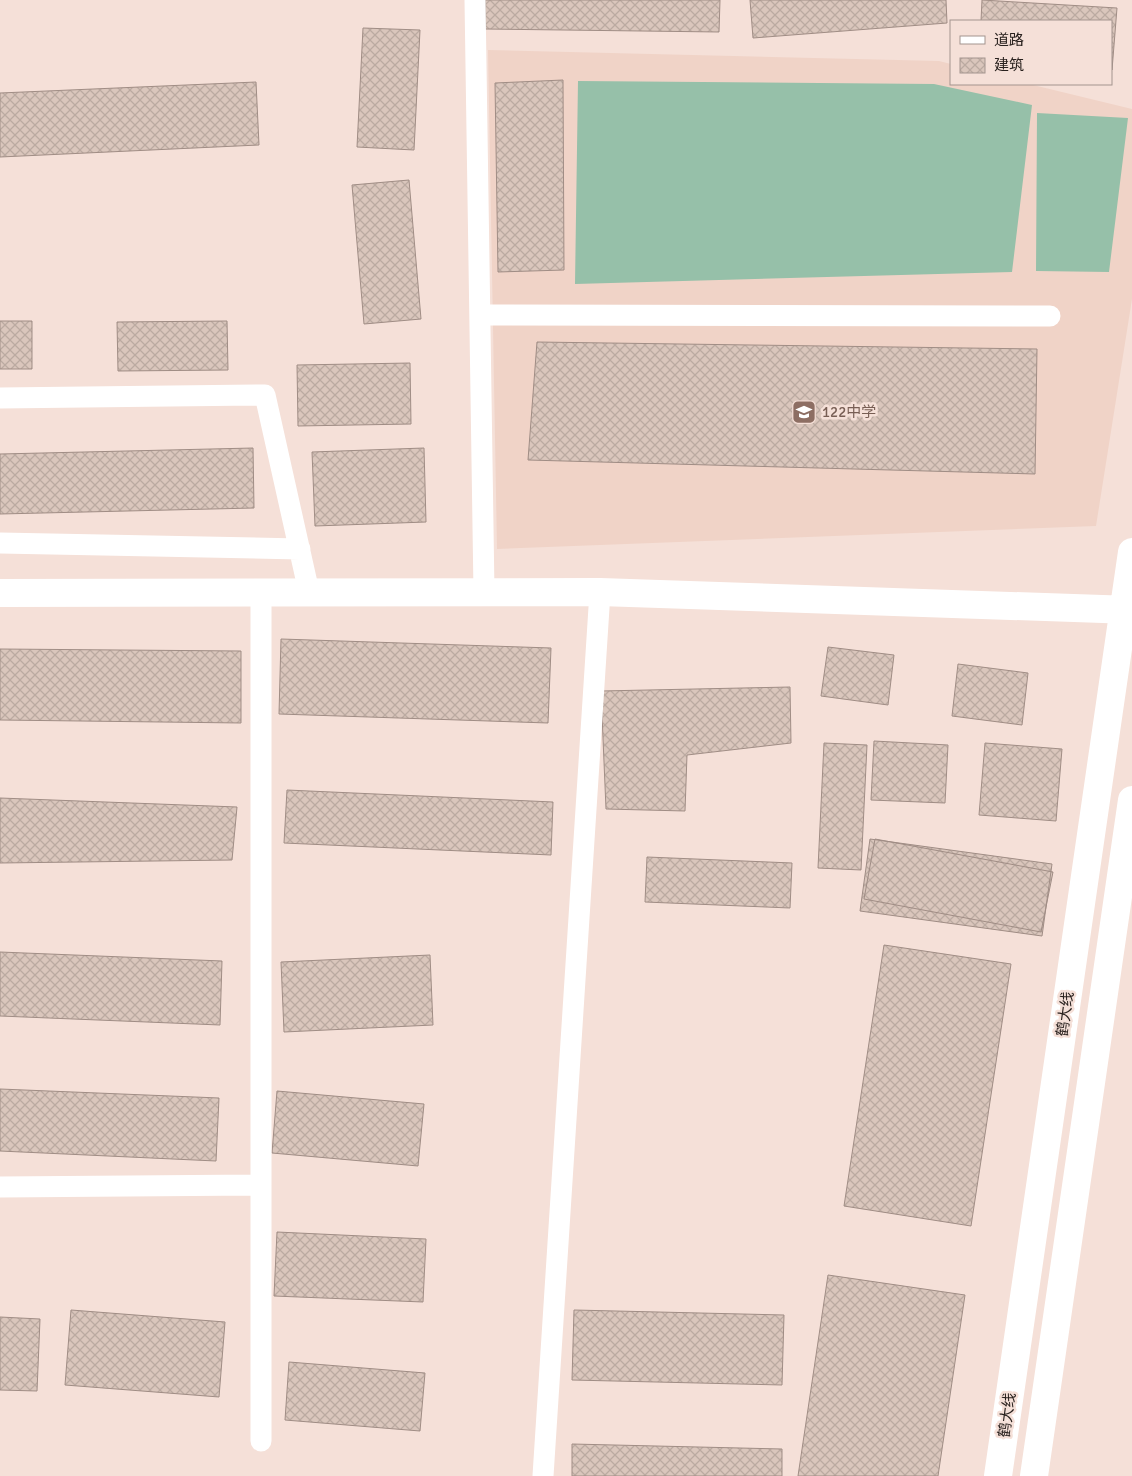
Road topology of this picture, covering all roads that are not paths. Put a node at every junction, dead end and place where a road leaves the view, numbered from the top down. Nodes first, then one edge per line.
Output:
1 (475, 0) edge
2 (480, 315) junction
3 (1050, 316) dead end
4 (0, 398) edge
5 (0, 543) edge
6 (300, 549) junction
7 (1132, 552) edge
8 (0, 592) edge
9 (261, 592) junction
10 (308, 592) junction
11 (484, 592) junction
12 (600, 592) junction
13 (1128, 610) edge
14 (1132, 800) edge
15 (261, 1185) junction
16 (0, 1186) edge
17 (261, 1441) dead end
18 (543, 1476) edge
19 (998, 1476) edge
20 (1034, 1476) edge

1 - 2 street
2 - 3 street
2 - 11 street
4 - 6 street
5 - 6 street
6 - 10 street
7 - 13 main road, 鹤大线
8 - 9 main road
9 - 10 main road
9 - 15 street
10 - 11 main road
11 - 12 main road
12 - 13 main road
12 - 18 street
13 - 19 main road, 鹤大线
14 - 20 main road
15 - 16 street
15 - 17 street

